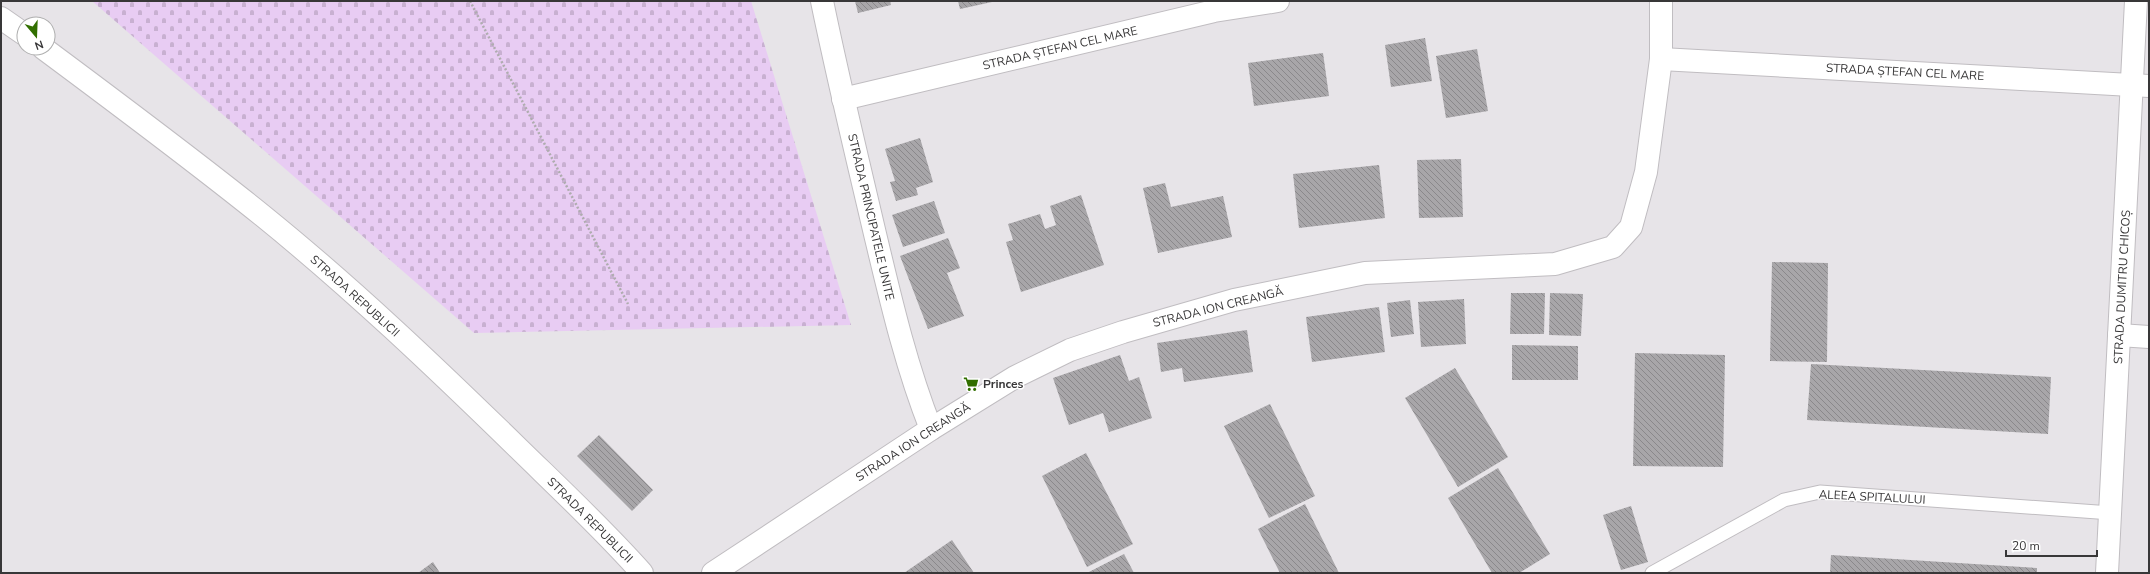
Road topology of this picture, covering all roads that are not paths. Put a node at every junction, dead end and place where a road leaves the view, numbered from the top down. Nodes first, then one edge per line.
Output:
1 (822, 1) edge
2 (1278, 1) edge
3 (1661, 1) edge
4 (2136, 1) edge
5 (1, 18) edge
6 (16, 28) edge
7 (53, 56) edge
8 (1661, 59) junction
9 (2140, 85) edge
10 (843, 99) junction
11 (2119, 335) junction
12 (2149, 337) edge
13 (931, 429) junction
14 (2111, 513) junction
15 (642, 573) edge
16 (713, 573) edge
17 (1652, 573) edge
18 (2107, 573) edge

1 - 10 street, STRADA PRINCIPATELE UNITE
2 - 10 street, STRADA ȘTEFAN CEL MARE
3 - 8 street, STRADA ION CREANGĂ
4 - 9 street, STRADA DUMITRU CHICOȘ
5 - 6 street
7 - 15 street, STRADA REPUBLICII
8 - 9 street, STRADA ȘTEFAN CEL MARE
8 - 13 street, STRADA ION CREANGĂ
9 - 11 street, STRADA DUMITRU CHICOȘ
10 - 13 street, STRADA PRINCIPATELE UNITE
11 - 12 street
11 - 14 street, STRADA DUMITRU CHICOȘ
13 - 16 street, STRADA ION CREANGĂ
14 - 17 lane, ALEEA SPITALULUI
14 - 18 street, STRADA DUMITRU CHICOȘ

